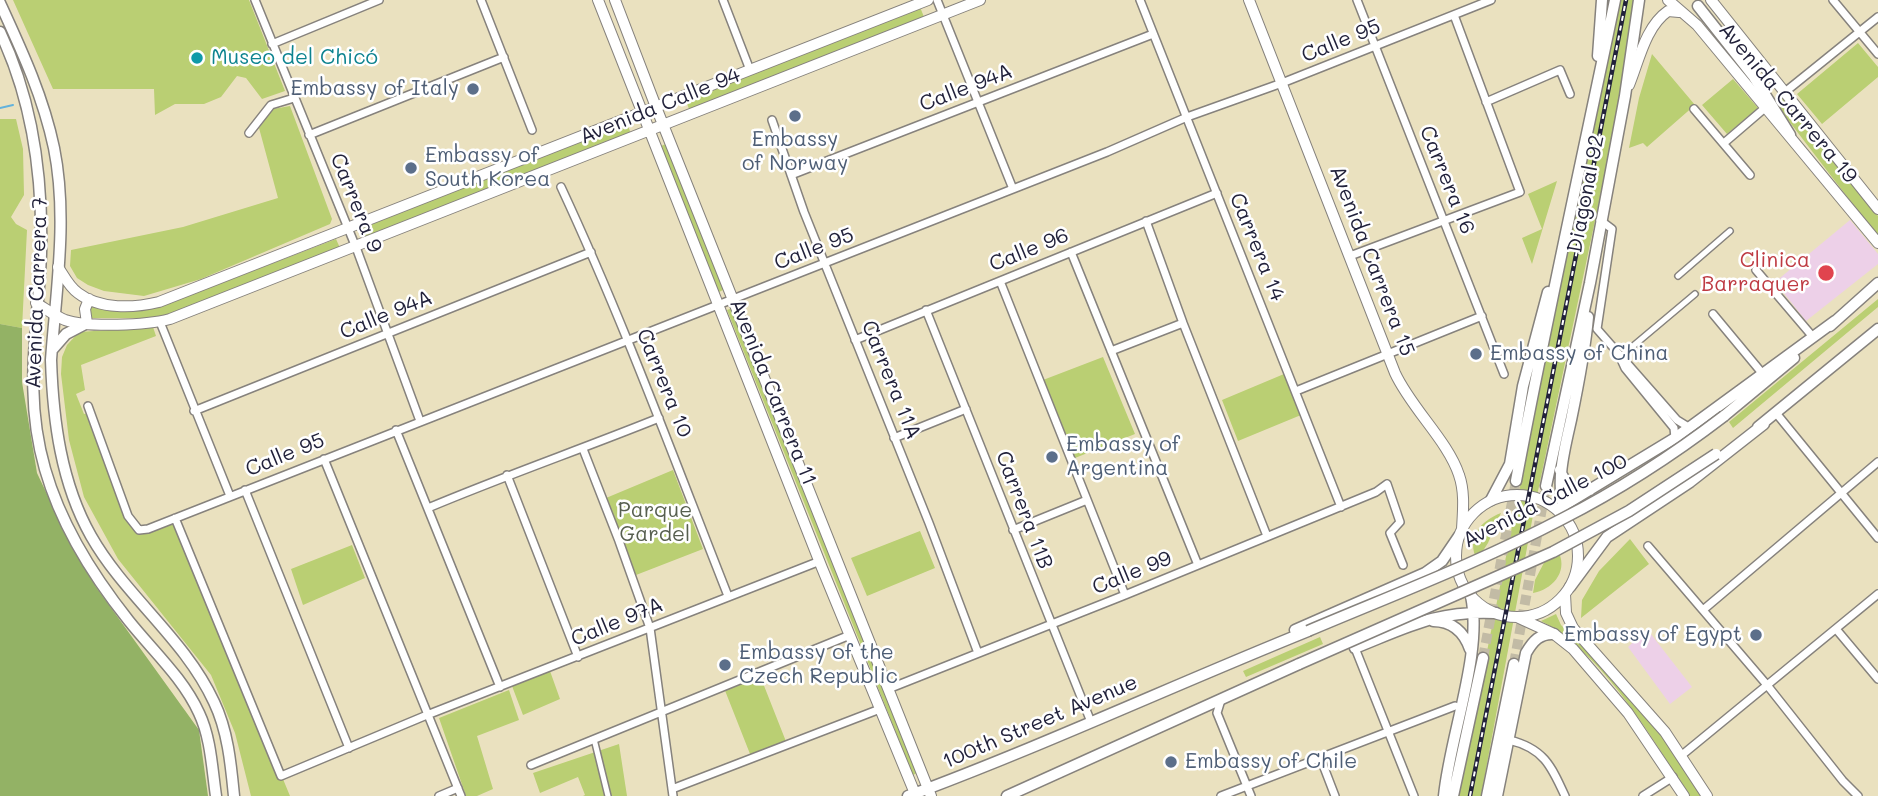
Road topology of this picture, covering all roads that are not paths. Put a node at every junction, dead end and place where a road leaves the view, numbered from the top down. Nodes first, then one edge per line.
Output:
1 (255, 0) edge
2 (379, 0) edge
3 (481, 0) edge
4 (598, 0) edge
5 (615, 0) edge
6 (723, 0) edge
7 (928, 0) edge
8 (937, 0) edge
9 (980, 0) edge
10 (1140, 0) edge
11 (1249, 0) edge
12 (1357, 0) edge
13 (1491, 0) edge
14 (1602, 0) edge
15 (1615, 0) edge
16 (1639, 0) edge
17 (1668, 0) edge
18 (1711, 0) edge
19 (1833, 0) edge
20 (370, 2) edge
21 (0, 4) edge
22 (1699, 6) dead end
23 (1681, 12) junction
24 (942, 15) junction
25 (1454, 15) junction
26 (1878, 17) edge
27 (0, 32) edge
28 (1860, 32) junction
29 (1153, 34) junction
30 (272, 44) junction
31 (1375, 46) junction
32 (0, 52) edge
33 (1878, 54) edge
34 (504, 57) junction
35 (13, 61) junction
36 (750, 70) junction
37 (1282, 83) junction
38 (1597, 90) junction
39 (1785, 93) junction
40 (1570, 94) dead end
41 (1625, 96) junction
42 (294, 99) junction
43 (977, 102) junction
44 (1486, 102) junction
45 (656, 107) junction
46 (1766, 107) junction
47 (1695, 109) dead end
48 (642, 113) junction
49 (1187, 117) junction
50 (772, 120) dead end
51 (663, 125) junction
52 (532, 130) dead end
53 (649, 131) junction
54 (249, 133) dead end
55 (309, 135) junction
56 (1790, 135) junction
57 (1724, 144) junction
58 (791, 175) junction
59 (1750, 175) dead end
60 (561, 187) dead end
61 (1013, 189) junction
62 (1217, 193) junction
63 (1878, 209) edge
64 (1444, 220) junction
65 (1600, 220) junction
66 (1146, 221) junction
67 (348, 229) junction
68 (1730, 231) dead end
69 (1878, 243) edge
70 (355, 247) junction
71 (1071, 251) junction
72 (591, 252) junction
73 (1350, 256) junction
74 (1560, 256) junction
75 (826, 263) junction
76 (58, 267) junction
77 (1756, 270) dead end
78 (1678, 276) dead end
79 (1000, 281) junction
80 (1590, 283) junction
81 (1878, 283) edge
82 (1695, 294) dead end
83 (89, 299) junction
84 (732, 300) junction
85 (36, 303) junction
86 (718, 305) junction
87 (926, 310) junction
88 (1713, 314) dead end
89 (55, 315) junction
90 (1482, 316) junction
91 (160, 321) junction
92 (1835, 321) junction
93 (87, 323) junction
94 (1183, 323) junction
95 (1597, 329) junction
96 (1878, 329) edge
97 (388, 333) junction
98 (1813, 337) junction
99 (855, 340) junction
100 (627, 341) junction
101 (1586, 345) junction
102 (52, 350) junction
103 (1111, 351) junction
104 (1388, 354) junction
105 (1620, 357) junction
106 (1762, 373) junction
107 (1504, 374) dead end
108 (1296, 391) junction
109 (88, 406) dead end
110 (966, 409) junction
111 (194, 411) junction
112 (1776, 413) junction
113 (659, 418) junction
114 (419, 421) junction
115 (1764, 424) junction
116 (1690, 428) junction
117 (396, 430) junction
118 (894, 438) junction
119 (1675, 438) junction
120 (583, 449) junction
121 (324, 459) junction
122 (1878, 462) edge
123 (1560, 470) junction
124 (507, 475) junction
125 (1516, 481) tunnel mouth
126 (1546, 486) tunnel mouth
127 (1600, 486) junction
128 (246, 490) junction
129 (1841, 493) junction
130 (230, 496) junction
131 (1087, 500) junction
132 (1491, 500) junction
133 (1341, 507) junction
134 (428, 508) junction
135 (1562, 511) junction
136 (175, 518) junction
137 (1013, 530) junction
138 (1461, 533) junction
139 (1267, 536) junction
140 (1878, 538) edge
141 (1648, 546) dead end
142 (820, 561) junction
143 (1198, 565) junction
144 (1403, 565) dead end
145 (1568, 590) junction
146 (1878, 594) edge
147 (728, 596) junction
148 (1125, 596) junction
149 (1471, 596) junction
150 (1703, 610) junction
151 (1474, 612) junction
152 (1496, 613) junction
153 (1516, 617) junction
154 (1423, 621) junction
155 (1051, 625) junction
156 (650, 628) junction
157 (1836, 629) junction
158 (1554, 634) junction
159 (850, 635) junction
160 (1355, 648) joint
161 (1471, 652) junction
162 (978, 653) junction
163 (578, 657) junction
164 (1483, 658) tunnel mouth
165 (1514, 664) tunnel mouth
166 (1878, 679) edge
167 (1186, 681) junction
168 (1767, 685) junction
169 (500, 687) junction
170 (888, 689) junction
171 (1217, 705) junction
172 (1455, 706) dead end
173 (880, 709) junction
174 (662, 711) junction
175 (427, 715) junction
176 (1091, 722) junction
177 (1388, 731) junction
178 (594, 739) junction
179 (1509, 740) junction
180 (349, 748) junction
181 (1682, 755) junction
182 (1320, 757) junction
183 (531, 765) dead end
184 (1673, 777) junction
185 (1247, 786) junction
186 (460, 792) edge
187 (673, 792) edge
188 (930, 792) edge
189 (913, 795) edge
190 (216, 796) edge
191 (234, 796) edge
192 (439, 796) edge
193 (608, 796) edge
194 (1007, 796) edge
195 (1221, 796) edge
196 (1251, 796) edge
197 (1335, 796) edge
198 (1414, 796) edge
199 (1444, 796) edge
200 (1452, 796) edge
201 (1487, 796) edge
202 (1497, 796) edge
203 (1565, 796) edge
204 (1643, 796) edge
205 (1684, 796) edge
206 (1707, 796) edge
207 (1858, 796) edge

1 - 30 street, Carrera 9
2 - 20 street
3 - 34 street
4 - 48 main road, Avenida Carrera 11
5 - 45 main road, Avenida Carrera 11
6 - 36 street
7 - 36 main road, Avenida Calle 94
8 - 24 street
9 - 24 main road, Avenida Calle 94
10 - 29 street, Carrera 14
11 - 37 main road, Avenida Carrera 15
12 - 31 street, Carrera 16
13 - 25 street, Calle 95
14 - 38 main road
15 - 38 main road, Diagonal 92
16 - 41 main road, Diagonal 92
17 - 23 main road, Avenida Carrera 19
18 - 39 main road, Avenida Carrera 19
19 - 28 street
20 - 30 street
21 - 76 main road, Avenida Carrera 7
22 - 56 main road
23 - 41 main road
23 - 46 main road, Avenida Carrera 19
24 - 43 street
24 - 51 main road, Avenida Calle 94
25 - 31 street, Calle 95
25 - 44 street
26 - 28 street
27 - 35 main road, Avenida Carrera 7
28 - 33 street
28 - 39 street
29 - 43 street, Calle 94A
29 - 49 street, Carrera 14
30 - 42 street, Carrera 9
31 - 37 street, Calle 95
31 - 64 street, Carrera 16
32 - 35 street
34 - 52 street
34 - 55 street
35 - 85 main road, Avenida Carrera 7
36 - 45 main road, Avenida Calle 94
37 - 49 street, Calle 95
37 - 73 main road, Avenida Carrera 15
38 - 74 main road, Diagonal 92
39 - 63 main road, Avenida Carrera 19
40 - 44 street
41 - 65 main road, Diagonal 92
42 - 54 street
42 - 55 street, Carrera 9
43 - 58 street, Calle 94A
43 - 61 street
44 - 64 street
45 - 48 main road, Avenida Calle 94
45 - 51 main road, Avenida Carrera 11
46 - 56 main road, Avenida Carrera 19
46 - 57 street
47 - 57 street
48 - 53 main road, Avenida Carrera 11
48 - 67 main road, Avenida Calle 94
49 - 61 street, Calle 95
49 - 62 street, Carrera 14
50 - 58 street, Carrera 11A
51 - 53 main road, Avenida Calle 94
51 - 84 main road, Avenida Carrera 11
53 - 70 main road, Avenida Calle 94
53 - 86 main road, Avenida Carrera 11
55 - 67 street, Carrera 9
56 - 69 main road, Avenida Carrera 19
57 - 59 street
58 - 75 street, Carrera 11A
60 - 72 street, Carrera 10
61 - 75 street, Calle 95
62 - 66 street, Calle 96
62 - 108 street, Carrera 14
64 - 73 street
64 - 90 street, Carrera 16
65 - 80 main road, Diagonal 92
65 - 95 street
66 - 71 street, Calle 96
66 - 94 street
67 - 70 street, Carrera 9
67 - 83 main road, Avenida Calle 94
68 - 78 street
70 - 91 main road, Avenida Calle 94
70 - 97 street, Carrera 9
71 - 79 street, Calle 96
71 - 103 street
72 - 97 street, Calle 94A
72 - 100 street, Carrera 10
73 - 104 main road, Avenida Carrera 15
74 - 125 main road, Diagonal 92
74 - 132 main road
75 - 84 street, Calle 95
75 - 99 street, Carrera 11A
76 - 83 main road
76 - 89 main road, Avenida Carrera 7
77 - 98 street
79 - 87 street, Calle 96
79 - 131 street
80 - 101 main road
80 - 126 main road, Diagonal 92
81 - 92 main road, Avenida Calle 100
82 - 105 street
83 - 93 main road
84 - 86 street, Calle 95
84 - 170 main road, Avenida Carrera 11
85 - 89 main road, Avenida Calle 94
85 - 190 main road, Avenida Carrera 7
86 - 100 street, Calle 95
86 - 142 main road, Avenida Carrera 11
87 - 99 street, Calle 96
87 - 110 street, Carrera 11B
88 - 106 street
89 - 93 main road, Avenida Calle 94
89 - 102 main road, Avenida Carrera 7
90 - 104 street
90 - 107 street, Carrera 16
91 - 93 main road, Avenida Calle 94
91 - 111 street
92 - 98 main road
92 - 167 main road, Avenida Calle 100, bridge
93 - 102 main road
94 - 103 street
94 - 139 street
95 - 101 main road
95 - 105 street
96 - 112 main road
97 - 111 street, Calle 94A
97 - 114 street, Carrera 9
98 - 106 main road
99 - 118 street, Carrera 11A
100 - 113 street, Carrera 10
100 - 114 street, Calle 95
101 - 123 main road
102 - 191 main road, Avenida Carrera 7
103 - 143 street
104 - 108 street
104 - 138 main road, Avenida Carrera 15
105 - 116 street
105 - 119 street
106 - 116 main road
108 - 133 street, Carrera 14
109 - 136 street, Calle 95
110 - 118 street
110 - 137 street, Carrera 11B
111 - 130 street
112 - 115 main road
112 - 129 street
113 - 120 street
113 - 147 street, Carrera 10
114 - 117 street, Calle 95
115 - 145 main road
115 - 171 main road, bridge
116 - 119 main road
117 - 121 street, Calle 95
117 - 134 street
118 - 162 street, Carrera 11A
119 - 127 main road
120 - 124 street
120 - 156 street
121 - 128 street, Calle 95
121 - 175 street
122 - 129 street
123 - 127 main road
123 - 135 main road
124 - 134 street
124 - 163 street
127 - 135 main road
128 - 130 street, Calle 95
128 - 180 street
129 - 140 street
129 - 150 street
130 - 136 street, Calle 95
131 - 137 street
131 - 148 street
132 - 135 main road
132 - 138 main road
133 - 139 street, Calle 99
133 - 144 street, Calle 99
134 - 169 street
135 - 145 main road
136 - 180 street, Calle 97A
137 - 155 street, Carrera 11B
138 - 149 main road
138 - 167 main road
139 - 143 street, Calle 99
141 - 150 street
142 - 147 street, Calle 97A
142 - 159 main road, Avenida Carrera 11
143 - 148 street, Calle 99
145 - 153 main road
145 - 181 main road
146 - 157 street
147 - 156 street, Calle 97A
148 - 155 street, Calle 99
149 - 151 main road
149 - 152 main road
150 - 168 street
151 - 152 main road
151 - 154 main road
151 - 161 main road
152 - 153 main road
153 - 158 main road
154 - 160 main road
154 - 161 main road
155 - 162 street, Calle 99
155 - 176 street, Carrera 11B
156 - 163 street, Calle 97A
156 - 174 street
157 - 166 street
157 - 168 street
158 - 179 main road
158 - 184 main road
159 - 173 main road, Avenida Carrera 11
159 - 174 street
160 - 177 street
161 - 199 main road
162 - 170 street, Calle 99
163 - 169 street, Calle 97A
164 - 200 main road
165 - 201 main road
167 - 176 main road, 100th Street Avenue
168 - 181 street
168 - 207 street
169 - 175 street, Calle 97A
170 - 188 main road, Avenida Carrera 11
171 - 185 street
171 - 194 main road
172 - 177 street
173 - 187 street
173 - 189 main road, Avenida Carrera 11
174 - 178 street
174 - 187 street
175 - 180 street, Calle 97A
175 - 186 street
176 - 188 main road, 100th Street Avenue
177 - 182 street
177 - 198 street
178 - 183 street
178 - 193 street
179 - 202 main road
179 - 203 street
181 - 206 main road
182 - 185 street
182 - 197 street
184 - 204 street
184 - 205 main road
185 - 195 street
185 - 196 street
186 - 192 street
188 - 189 main road, 100th Street Avenue

